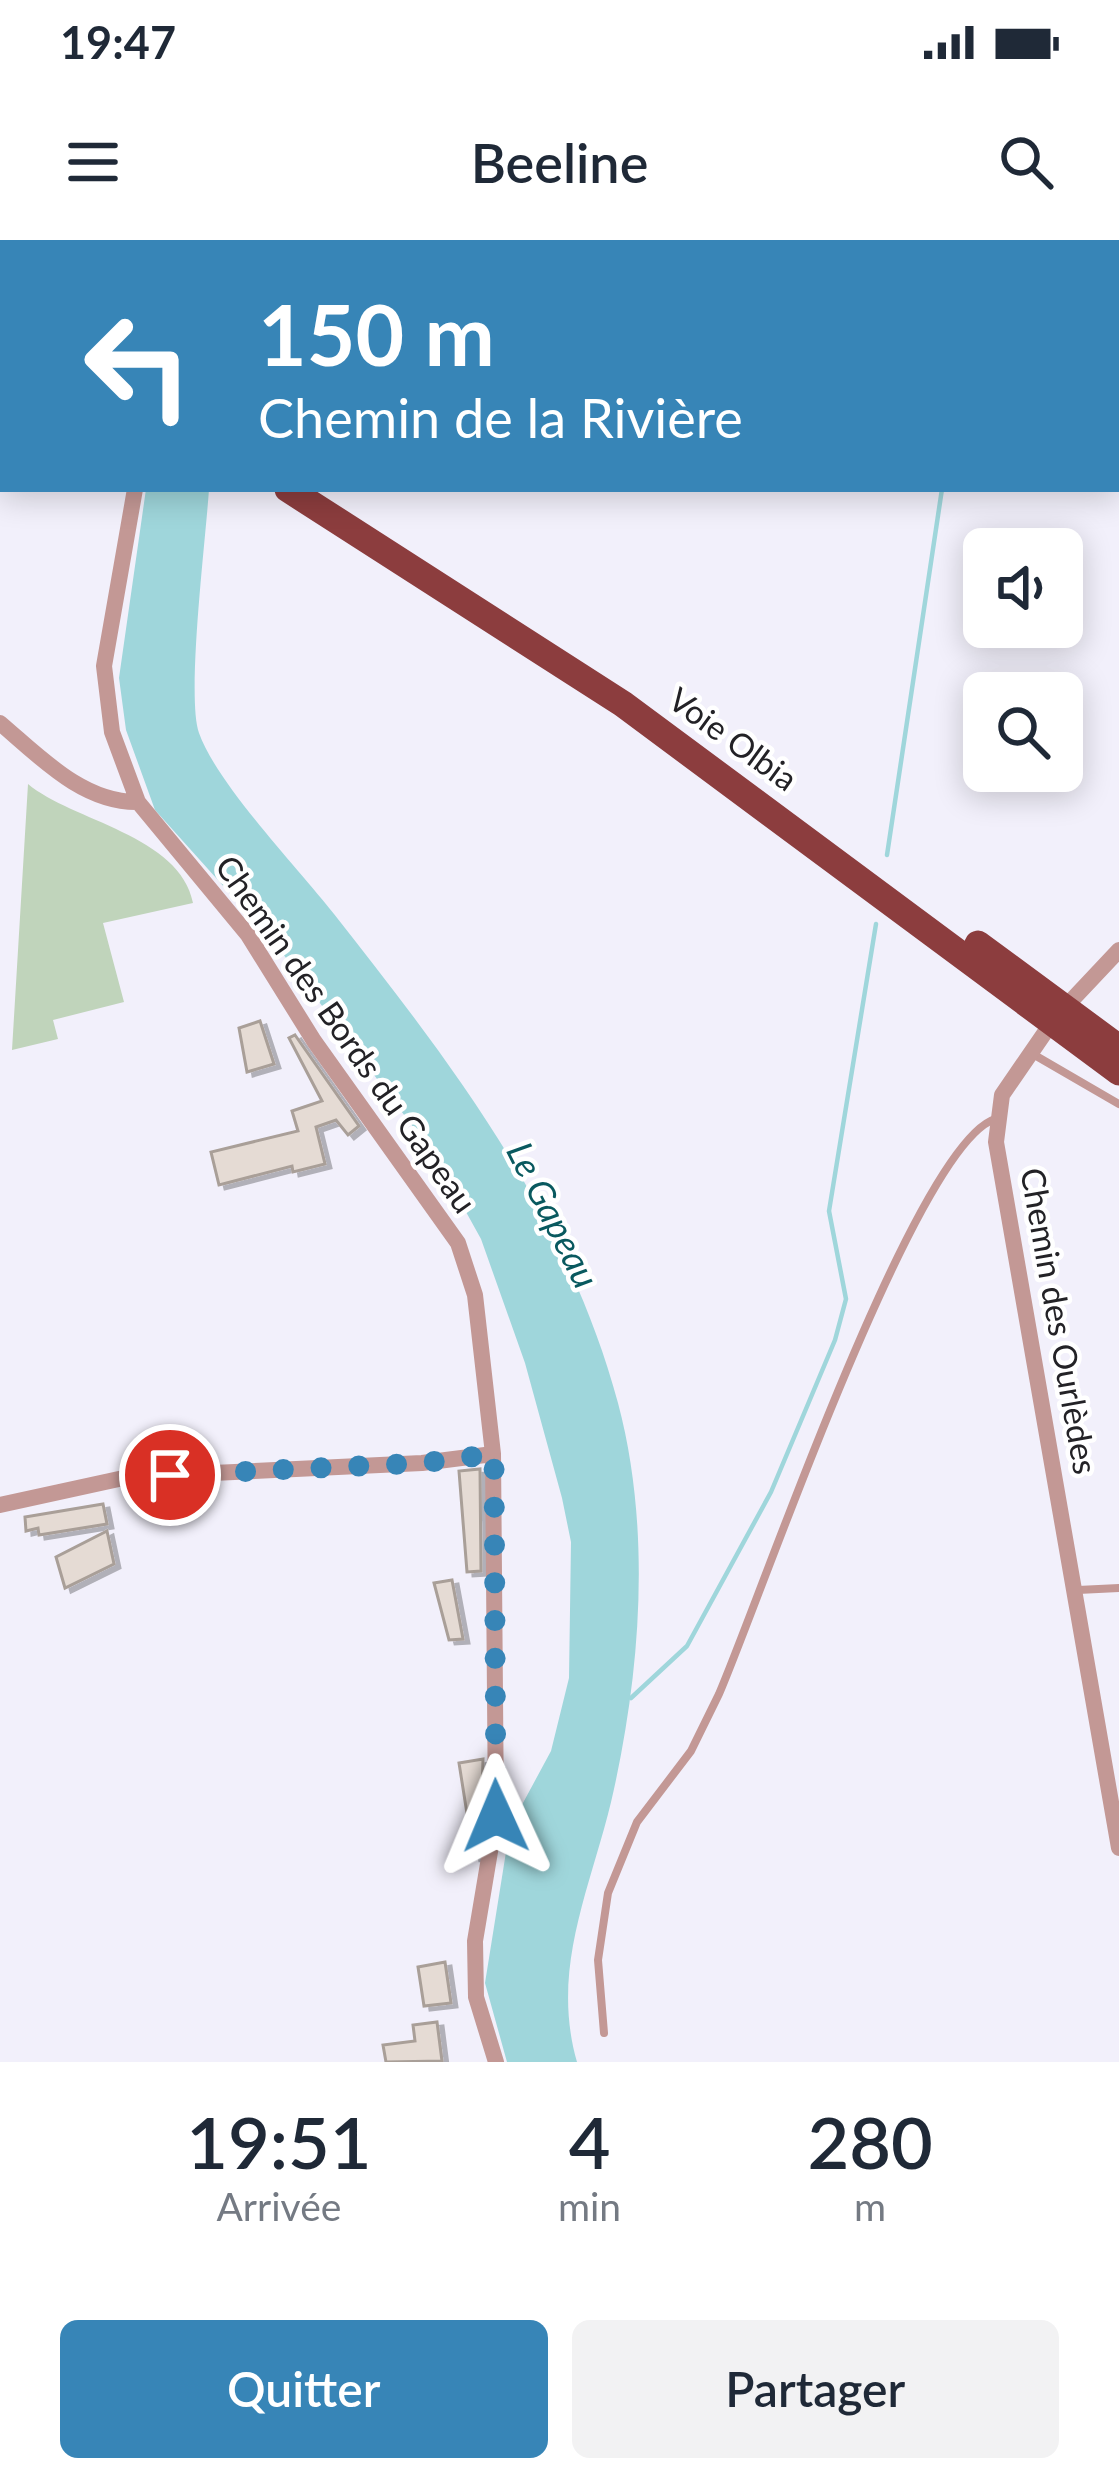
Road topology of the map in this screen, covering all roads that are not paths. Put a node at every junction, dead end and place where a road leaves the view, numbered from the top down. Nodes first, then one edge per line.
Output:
1 (134, 492) edge
2 (302, 492) edge
3 (0, 724) edge
4 (138, 802) junction
5 (1119, 950) edge
6 (1071, 1000) dead end
7 (1046, 1030) dead end
8 (1119, 1048) edge
9 (1030, 1052) junction
10 (1119, 1072) edge
11 (1119, 1104) edge
12 (996, 1118) junction
13 (494, 1454) junction
14 (0, 1505) edge
15 (1119, 1588) edge
16 (1076, 1591) junction
17 (1119, 1848) edge
18 (604, 2033) dead end
19 (496, 2062) edge

1 - 4 street, Chemin des Bords du Gapeau
2 - 8 highway, Voie Olbia
2 - 10 highway, Voie Olbia
3 - 4 street
4 - 13 street, Chemin des Bords du Gapeau
5 - 6 street
7 - 9 street
9 - 11 lane
9 - 12 street
12 - 16 street, Chemin des Ourlèdes
12 - 18 lane
13 - 14 street
13 - 19 street, Chemin des Bords du Gapeau
15 - 16 lane
16 - 17 street, Chemin des Ourlèdes

